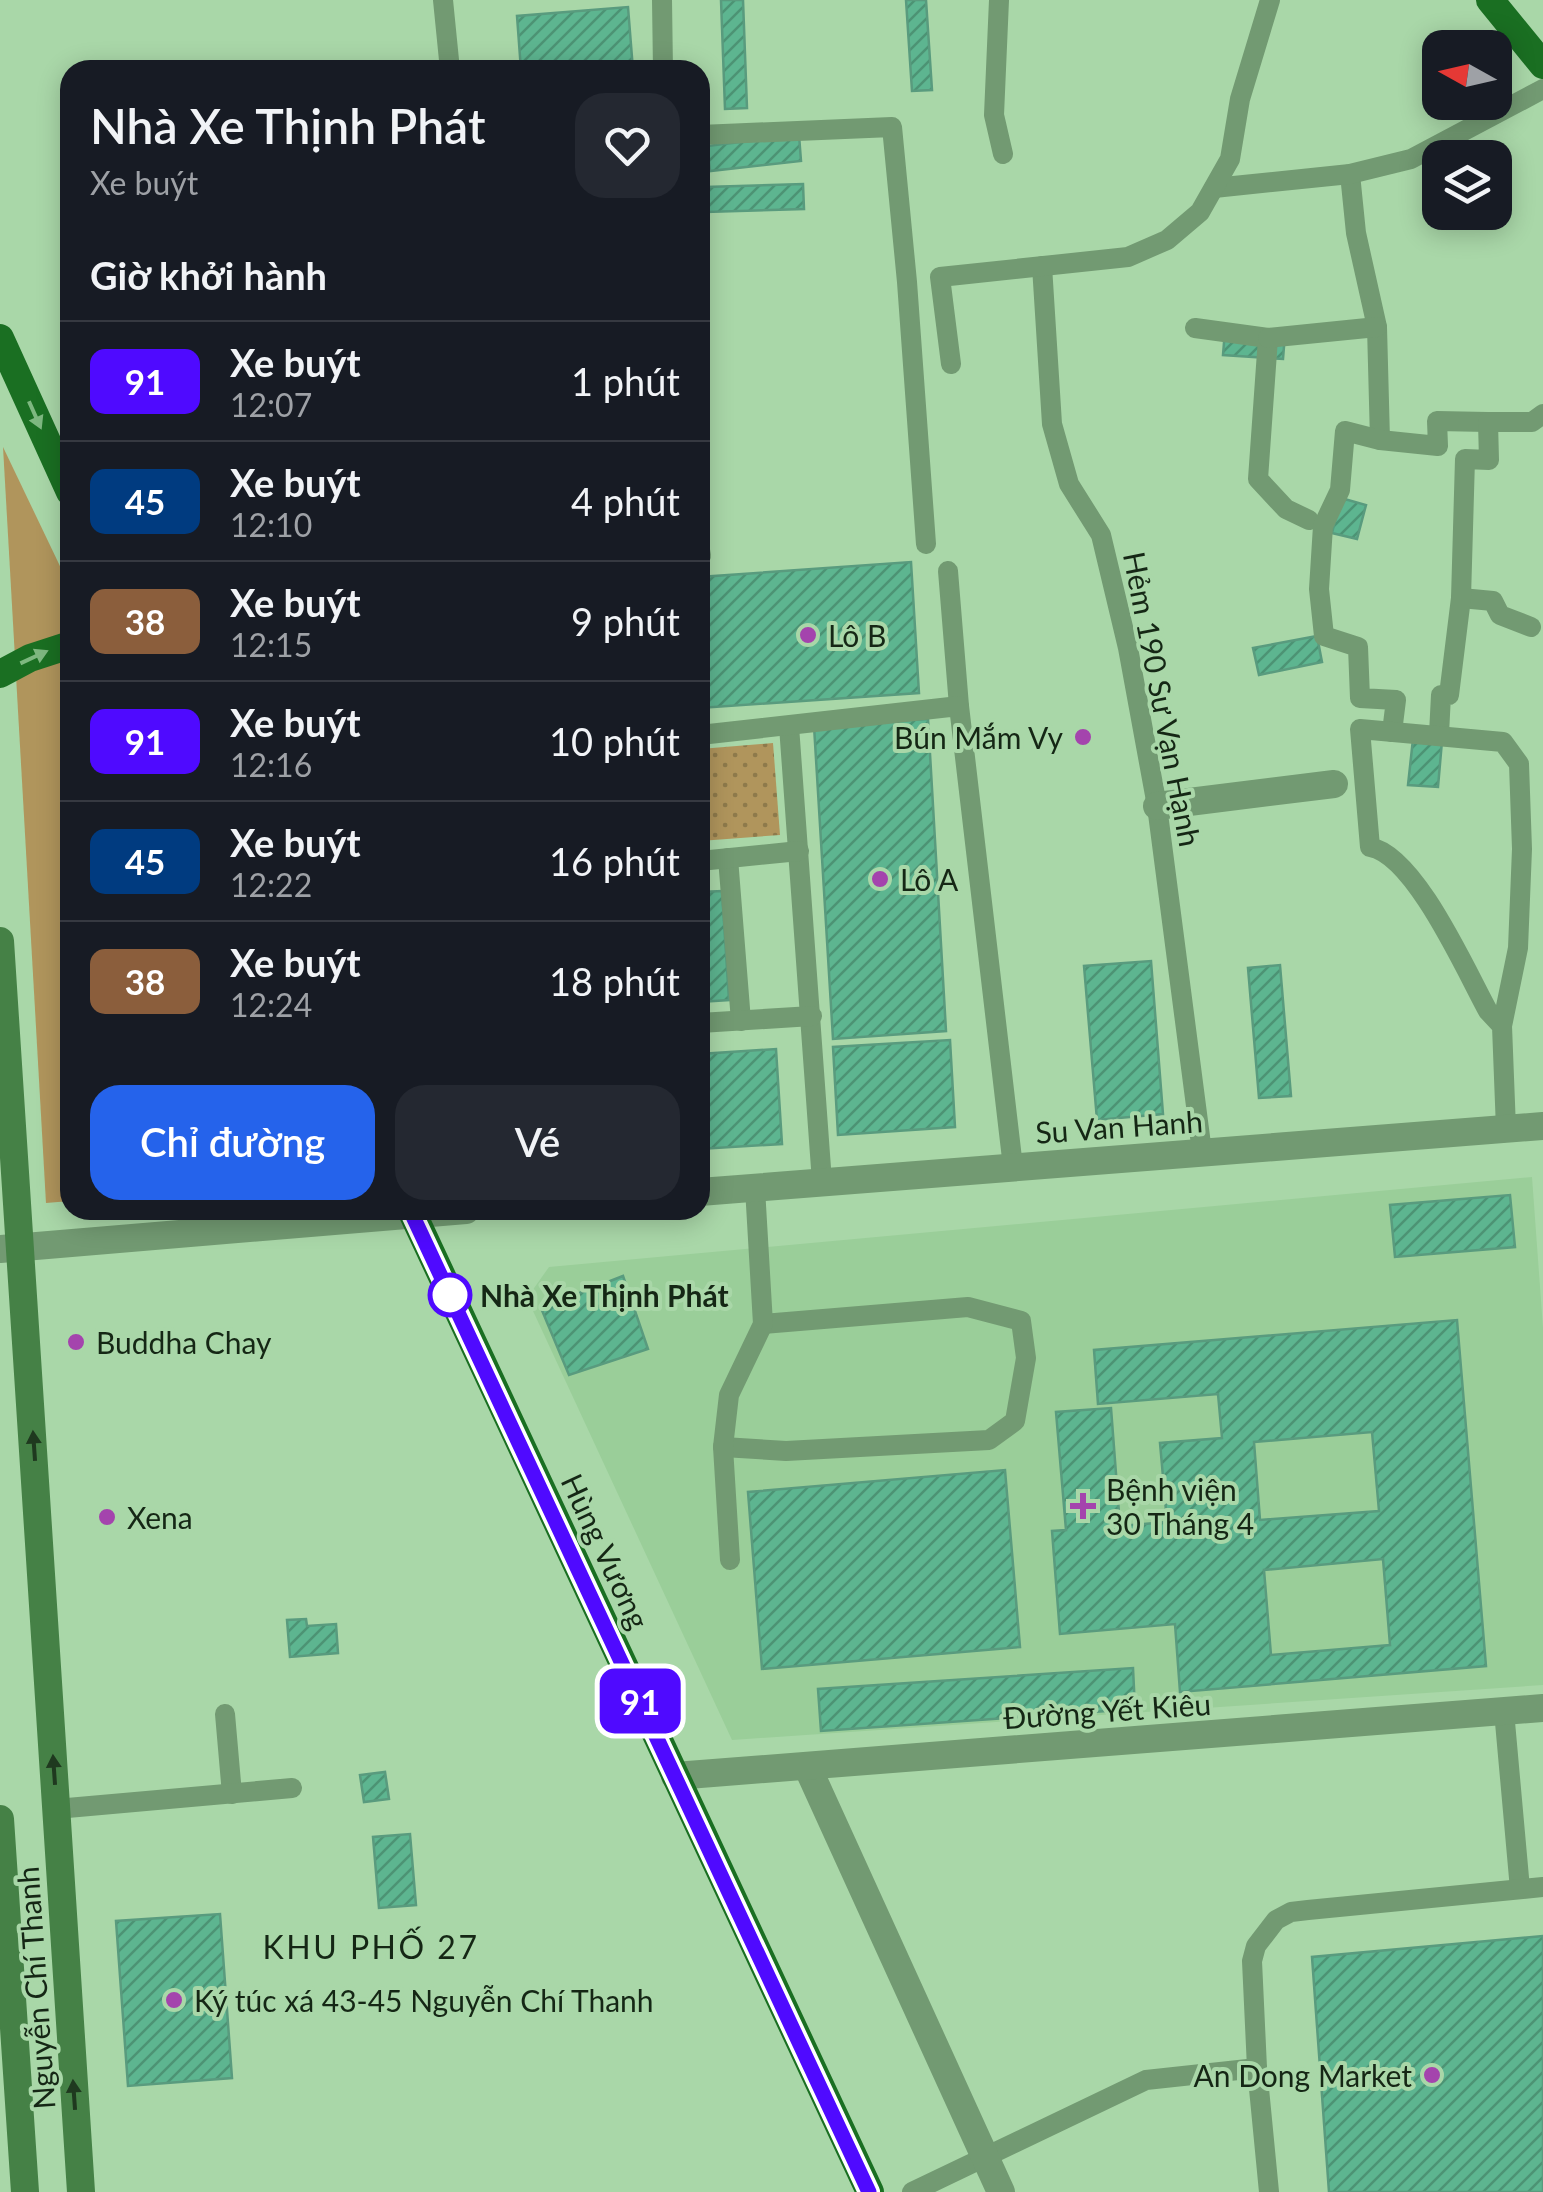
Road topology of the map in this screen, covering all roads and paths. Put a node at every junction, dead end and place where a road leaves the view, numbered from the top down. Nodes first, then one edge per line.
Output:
1 (443, 0) edge
2 (662, 0) edge
3 (999, 0) edge
4 (1270, 0) edge
5 (1490, 0) edge
6 (449, 60) edge
7 (663, 60) edge
8 (1543, 66) edge
9 (1543, 89) edge
10 (710, 134) edge
11 (1003, 154) dead end
12 (1350, 174) junction
13 (1214, 188) junction
14 (1042, 266) junction
15 (1377, 327) junction
16 (1195, 328) dead end
17 (0, 338) edge
18 (1268, 338) junction
19 (952, 364) dead end
20 (1543, 414) edge
21 (1488, 422) junction
22 (1380, 440) junction
23 (60, 470) edge
24 (1310, 520) dead end
25 (926, 544) dead end
26 (948, 571) dead end
27 (1461, 598) junction
28 (1531, 627) dead end
29 (60, 647) edge
30 (0, 674) edge
31 (959, 706) junction
32 (789, 726) junction
33 (1392, 732) junction
34 (710, 733) edge
35 (1439, 734) junction
36 (1334, 784) dead end
37 (1156, 806) junction
38 (799, 852) junction
39 (728, 858) junction
40 (710, 860) edge
41 (0, 941) edge
42 (812, 1016) junction
43 (742, 1020) junction
44 (710, 1022) edge
45 (1502, 1026) junction
46 (1543, 1126) edge
47 (1506, 1129) junction
48 (1202, 1152) junction
49 (1013, 1167) junction
50 (822, 1182) junction
51 (755, 1188) junction
52 (710, 1191) edge
53 (323, 1220) edge
54 (416, 1220) edge
55 (10, 1248) edge
56 (763, 1324) junction
57 (724, 1448) junction
58 (730, 1560) dead end
59 (1543, 1708) edge
60 (1504, 1712) junction
61 (224, 1714) dead end
62 (807, 1766) junction
63 (675, 1776) junction
64 (292, 1788) dead end
65 (232, 1794) junction
66 (56, 1809) junction
67 (0, 1821) edge
68 (1543, 1887) edge
69 (1520, 1889) junction
70 (5, 1971) edge
71 (1257, 2068) junction
72 (985, 2158) junction
73 (25, 2192) edge
74 (81, 2192) edge
75 (870, 2192) edge
76 (912, 2192) edge
77 (1001, 2192) edge
78 (1269, 2192) edge

1 - 6 lane
2 - 7 lane
3 - 11 lane
4 - 13 lane
5 - 8 main road
9 - 12 lane
10 - 25 lane
12 - 13 lane
12 - 15 lane
13 - 14 lane
14 - 19 lane
14 - 37 lane, Hẻm 190 Sư Vạn Hạnh
15 - 18 lane
15 - 22 lane
16 - 18 lane
17 -> 23 main road
18 - 24 lane
20 - 21 lane
21 - 22 lane
21 - 27 lane
22 - 33 lane
26 - 31 lane
27 - 28 lane
27 - 35 lane
30 -> 29 main road
31 - 32 lane
31 - 49 lane
32 - 34 lane
32 - 38 lane
33 - 35 lane
33 - 45 lane
35 - 45 lane
36 - 37 street
37 - 48 lane, Hẻm 190 Sư Vạn Hạnh
38 - 39 lane
38 - 42 lane
39 - 40 lane
39 - 43 lane
41 - 55 main road, Nguyễn Chí Thanh
42 - 43 lane
42 - 50 lane
43 - 44 lane
45 - 47 lane
46 - 47 street, Su Van Hanh
47 - 48 street, Su Van Hanh
48 - 49 street, Su Van Hanh
49 - 50 street, Su Van Hanh
50 - 51 street, Su Van Hanh
51 - 52 street, Su Van Hanh
51 - 56 lane
53 - 55 street
54 - 63 main road, Hùng Vương
66 -> 55 main road, Nguyễn Chí Thanh
56 - 57 lane
56 - 57 lane
57 - 58 lane
59 - 60 street, Đường Yết Kiêu
60 - 62 street, Đường Yết Kiêu
60 - 69 lane
61 - 65 lane
62 - 63 street, Đường Yết Kiêu
62 - 72 street
63 - 75 main road, Hùng Vương
64 - 65 lane
65 - 66 lane
74 -> 66 main road, Nguyễn Chí Thanh
67 - 70 main road, Nguyễn Chí Thanh
68 - 69 lane
69 - 71 lane
70 - 73 main road, Nguyễn Chí Thanh
71 - 72 lane
71 - 78 lane
72 - 76 lane
72 - 77 street

